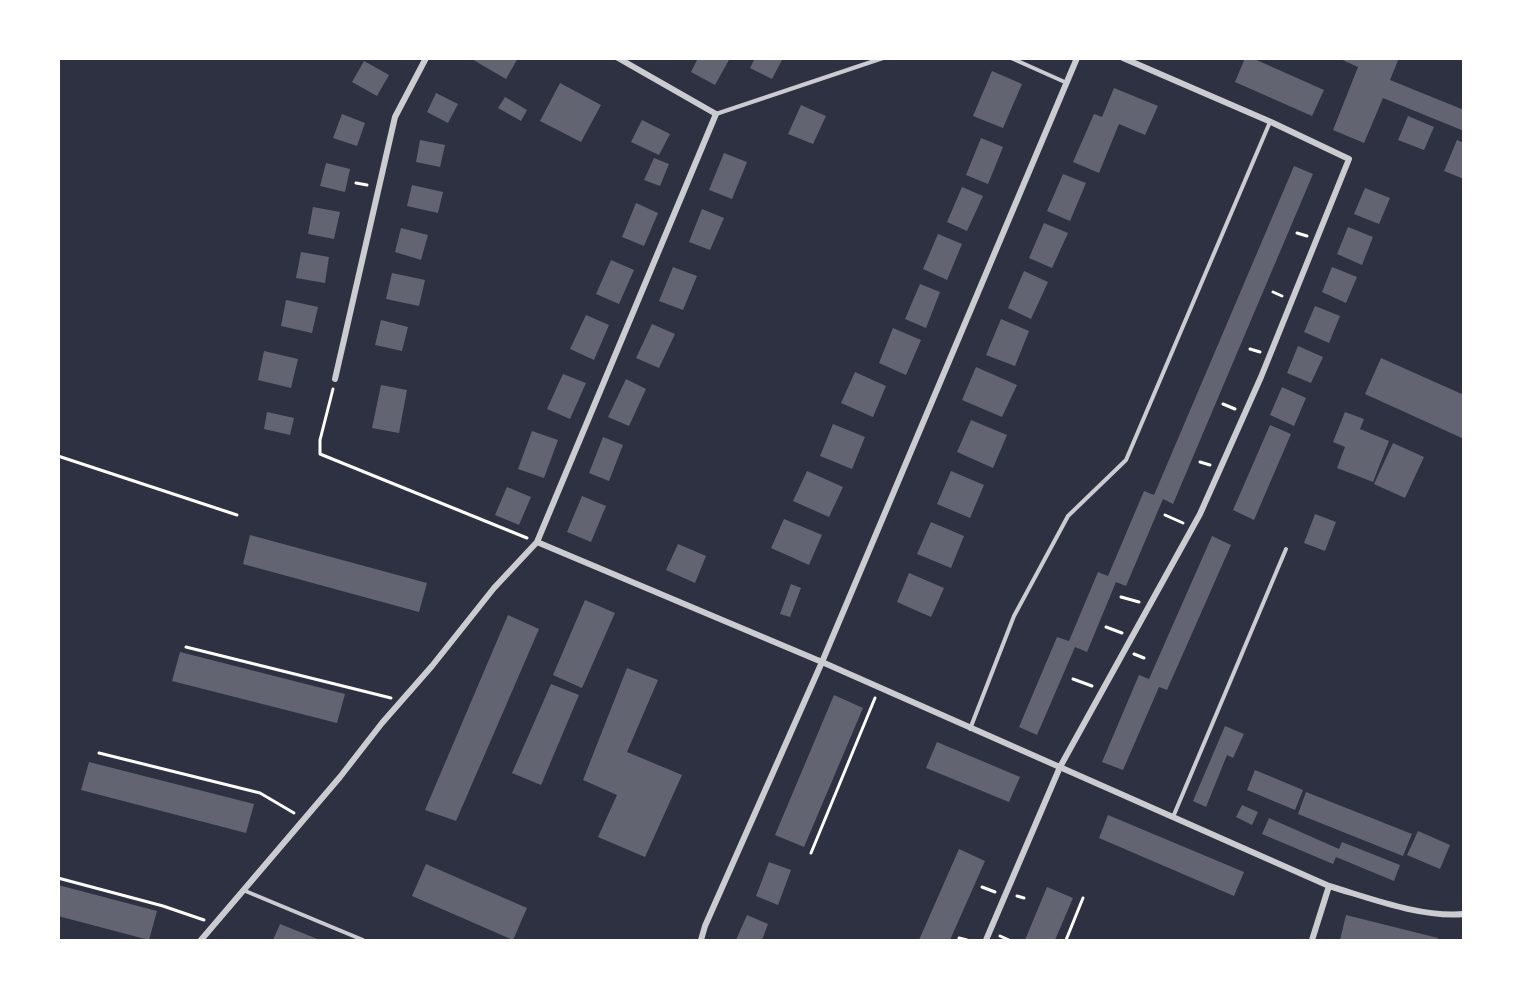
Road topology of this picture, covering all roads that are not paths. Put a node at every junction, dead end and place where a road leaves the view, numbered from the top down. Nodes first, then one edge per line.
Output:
1 (426, 58) edge
2 (618, 58) edge
3 (883, 58) edge
4 (1011, 58) edge
5 (1077, 58) edge
6 (1123, 58) edge
7 (1067, 83) junction
8 (716, 114) junction
9 (1271, 122) junction
10 (335, 380) road end
11 (537, 542) junction
12 (1286, 549) dead end
13 (822, 662) junction
14 (970, 729) junction
15 (1060, 767) junction
16 (1173, 817) junction
17 (1329, 886) junction
18 (243, 890) junction
19 (1464, 914) edge
20 (201, 940) edge
21 (363, 940) edge
22 (701, 940) edge
23 (986, 940) edge
24 (1312, 940) edge

1 - 10 street
2 - 8 street
3 - 8 lane
4 - 7 lane
5 - 7 street
6 - 9 street
7 - 13 street
8 - 11 street
9 - 14 lane
9 - 15 street
11 - 13 street
11 - 18 street
12 - 16 lane
13 - 14 street
13 - 22 street
14 - 15 street
15 - 16 street
15 - 23 street
16 - 17 street
17 - 19 street
17 - 24 street
18 - 20 street
18 - 21 lane

